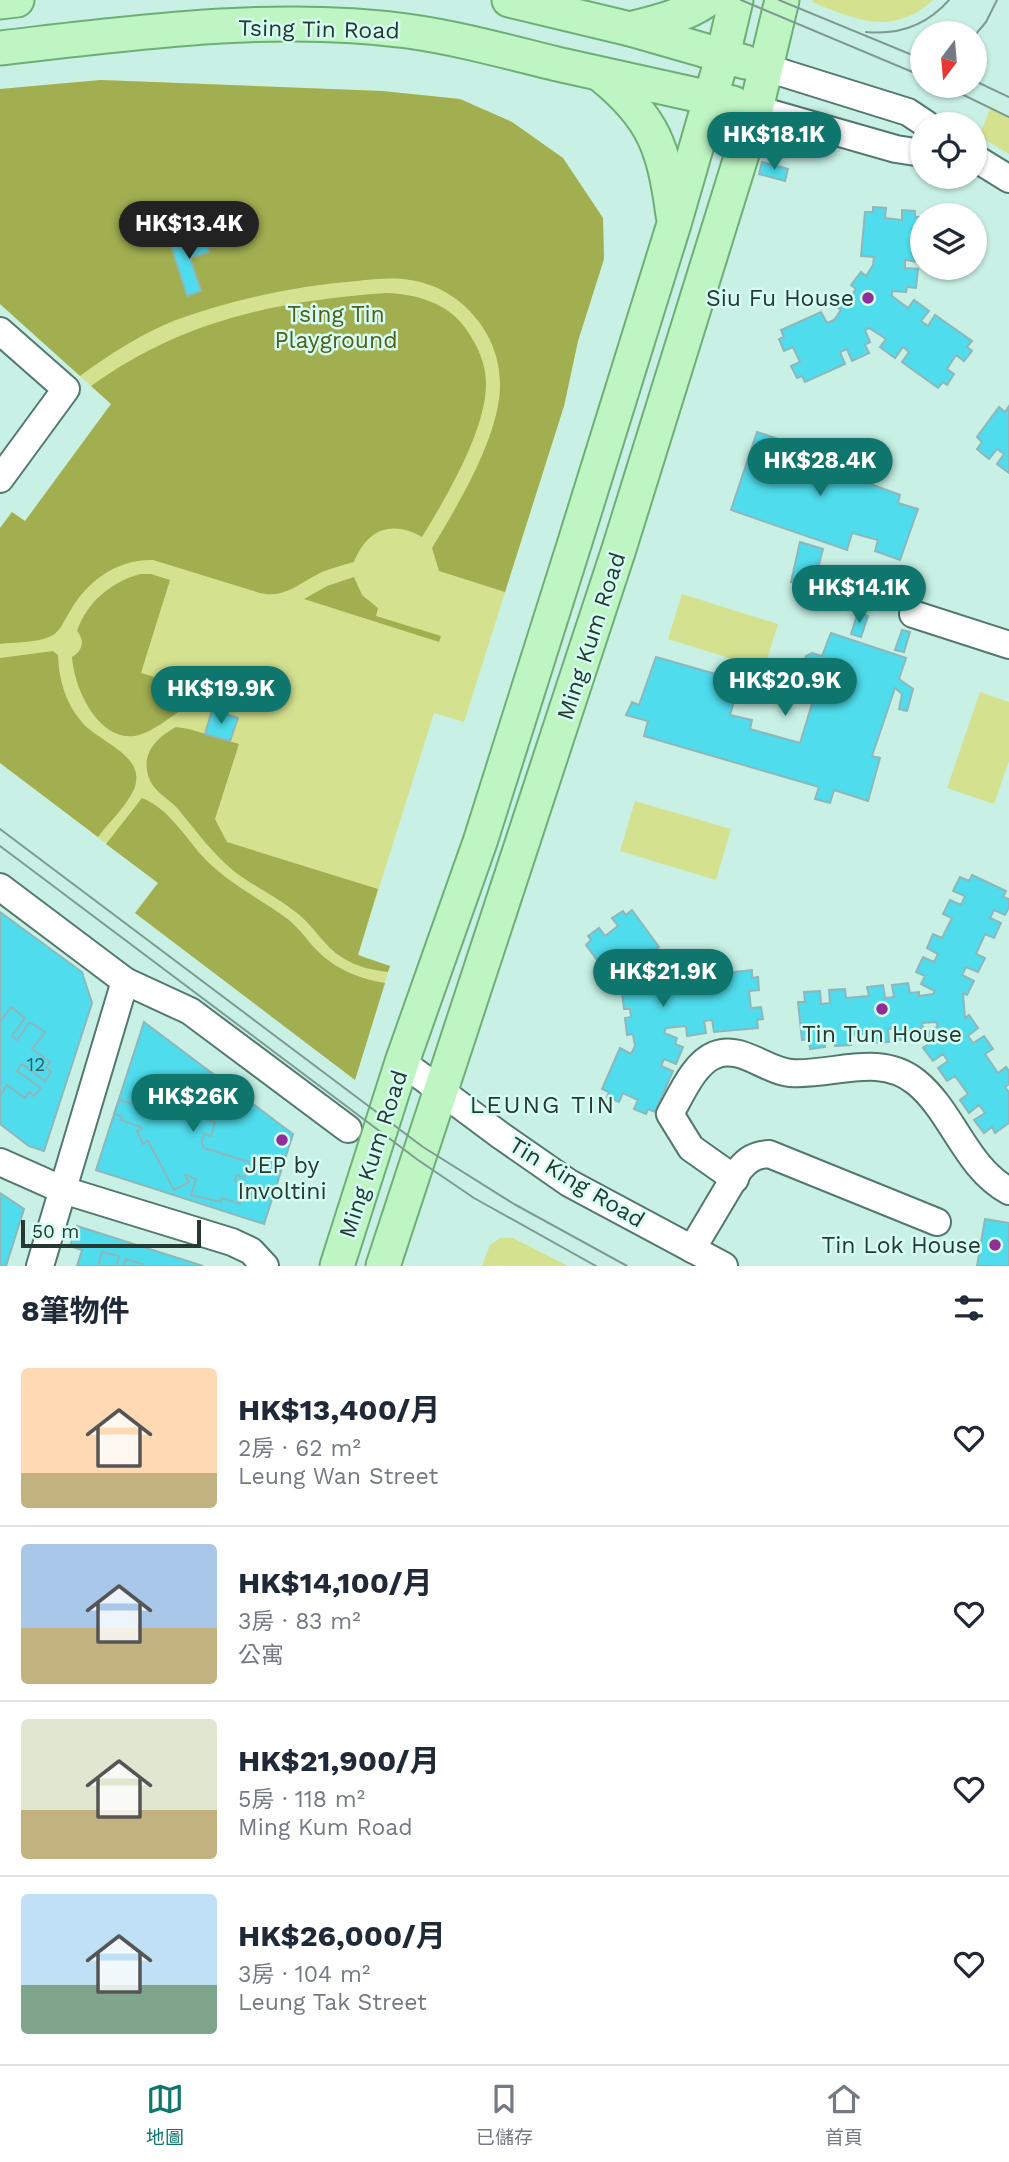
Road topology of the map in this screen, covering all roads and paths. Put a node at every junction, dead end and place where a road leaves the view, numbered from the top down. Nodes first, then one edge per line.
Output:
1 (17, 0) edge
2 (509, 0) edge
3 (707, 0) edge
4 (736, 0) edge
5 (782, 0) edge
6 (0, 2) edge
7 (630, 29) junction
8 (0, 48) edge
9 (723, 55) junction
10 (767, 68) junction
11 (598, 73) junction
12 (711, 98) junction
13 (756, 109) junction
14 (910, 113) edge
15 (910, 151) edge
16 (987, 166) edge
17 (1009, 179) edge
18 (674, 224) junction
19 (0, 331) edge
20 (2, 471) edge
21 (913, 614) dead end
22 (1009, 645) edge
23 (0, 887) edge
24 (125, 981) junction
25 (402, 1062) junction
26 (440, 1090) junction
27 (348, 1129) dead end
28 (0, 1162) edge
29 (734, 1179) junction
30 (63, 1190) junction
31 (1009, 1191) edge
32 (937, 1223) dead end
33 (692, 1249) junction
34 (40, 1266) edge
35 (265, 1266) edge
36 (337, 1266) edge
37 (383, 1266) edge
38 (724, 1266) edge

1 - 6 main road
2 - 7 main road
3 - 7 main road
4 - 9 main road, Ming Kum Road
5 - 10 main road, Ming Kum Road
7 - 9 main road
8 - 11 main road, Tsing Tin Road
9 - 10 main road
9 - 12 main road, Ming Kum Road
10 - 13 main road, Ming Kum Road
10 - 14 street
11 - 12 main road, Tsing Tin Road
11 - 18 main road
12 - 13 main road, Tsing Tin Road
12 - 18 main road, Ming Kum Road
13 - 15 street
13 - 26 main road, Ming Kum Road
16 - 17 street
18 - 25 main road, Ming Kum Road
19 - 20 street
21 - 22 street
23 - 24 street
24 - 27 street
24 - 30 street
25 - 26 street, Tin King Road
25 - 36 main road, Ming Kum Road
26 - 33 street, Tin King Road
26 - 37 main road, Ming Kum Road
28 - 30 street
29 - 31 street
29 - 32 street
29 - 33 street
30 - 34 street
30 - 35 street
33 - 38 street, Tin King Road

